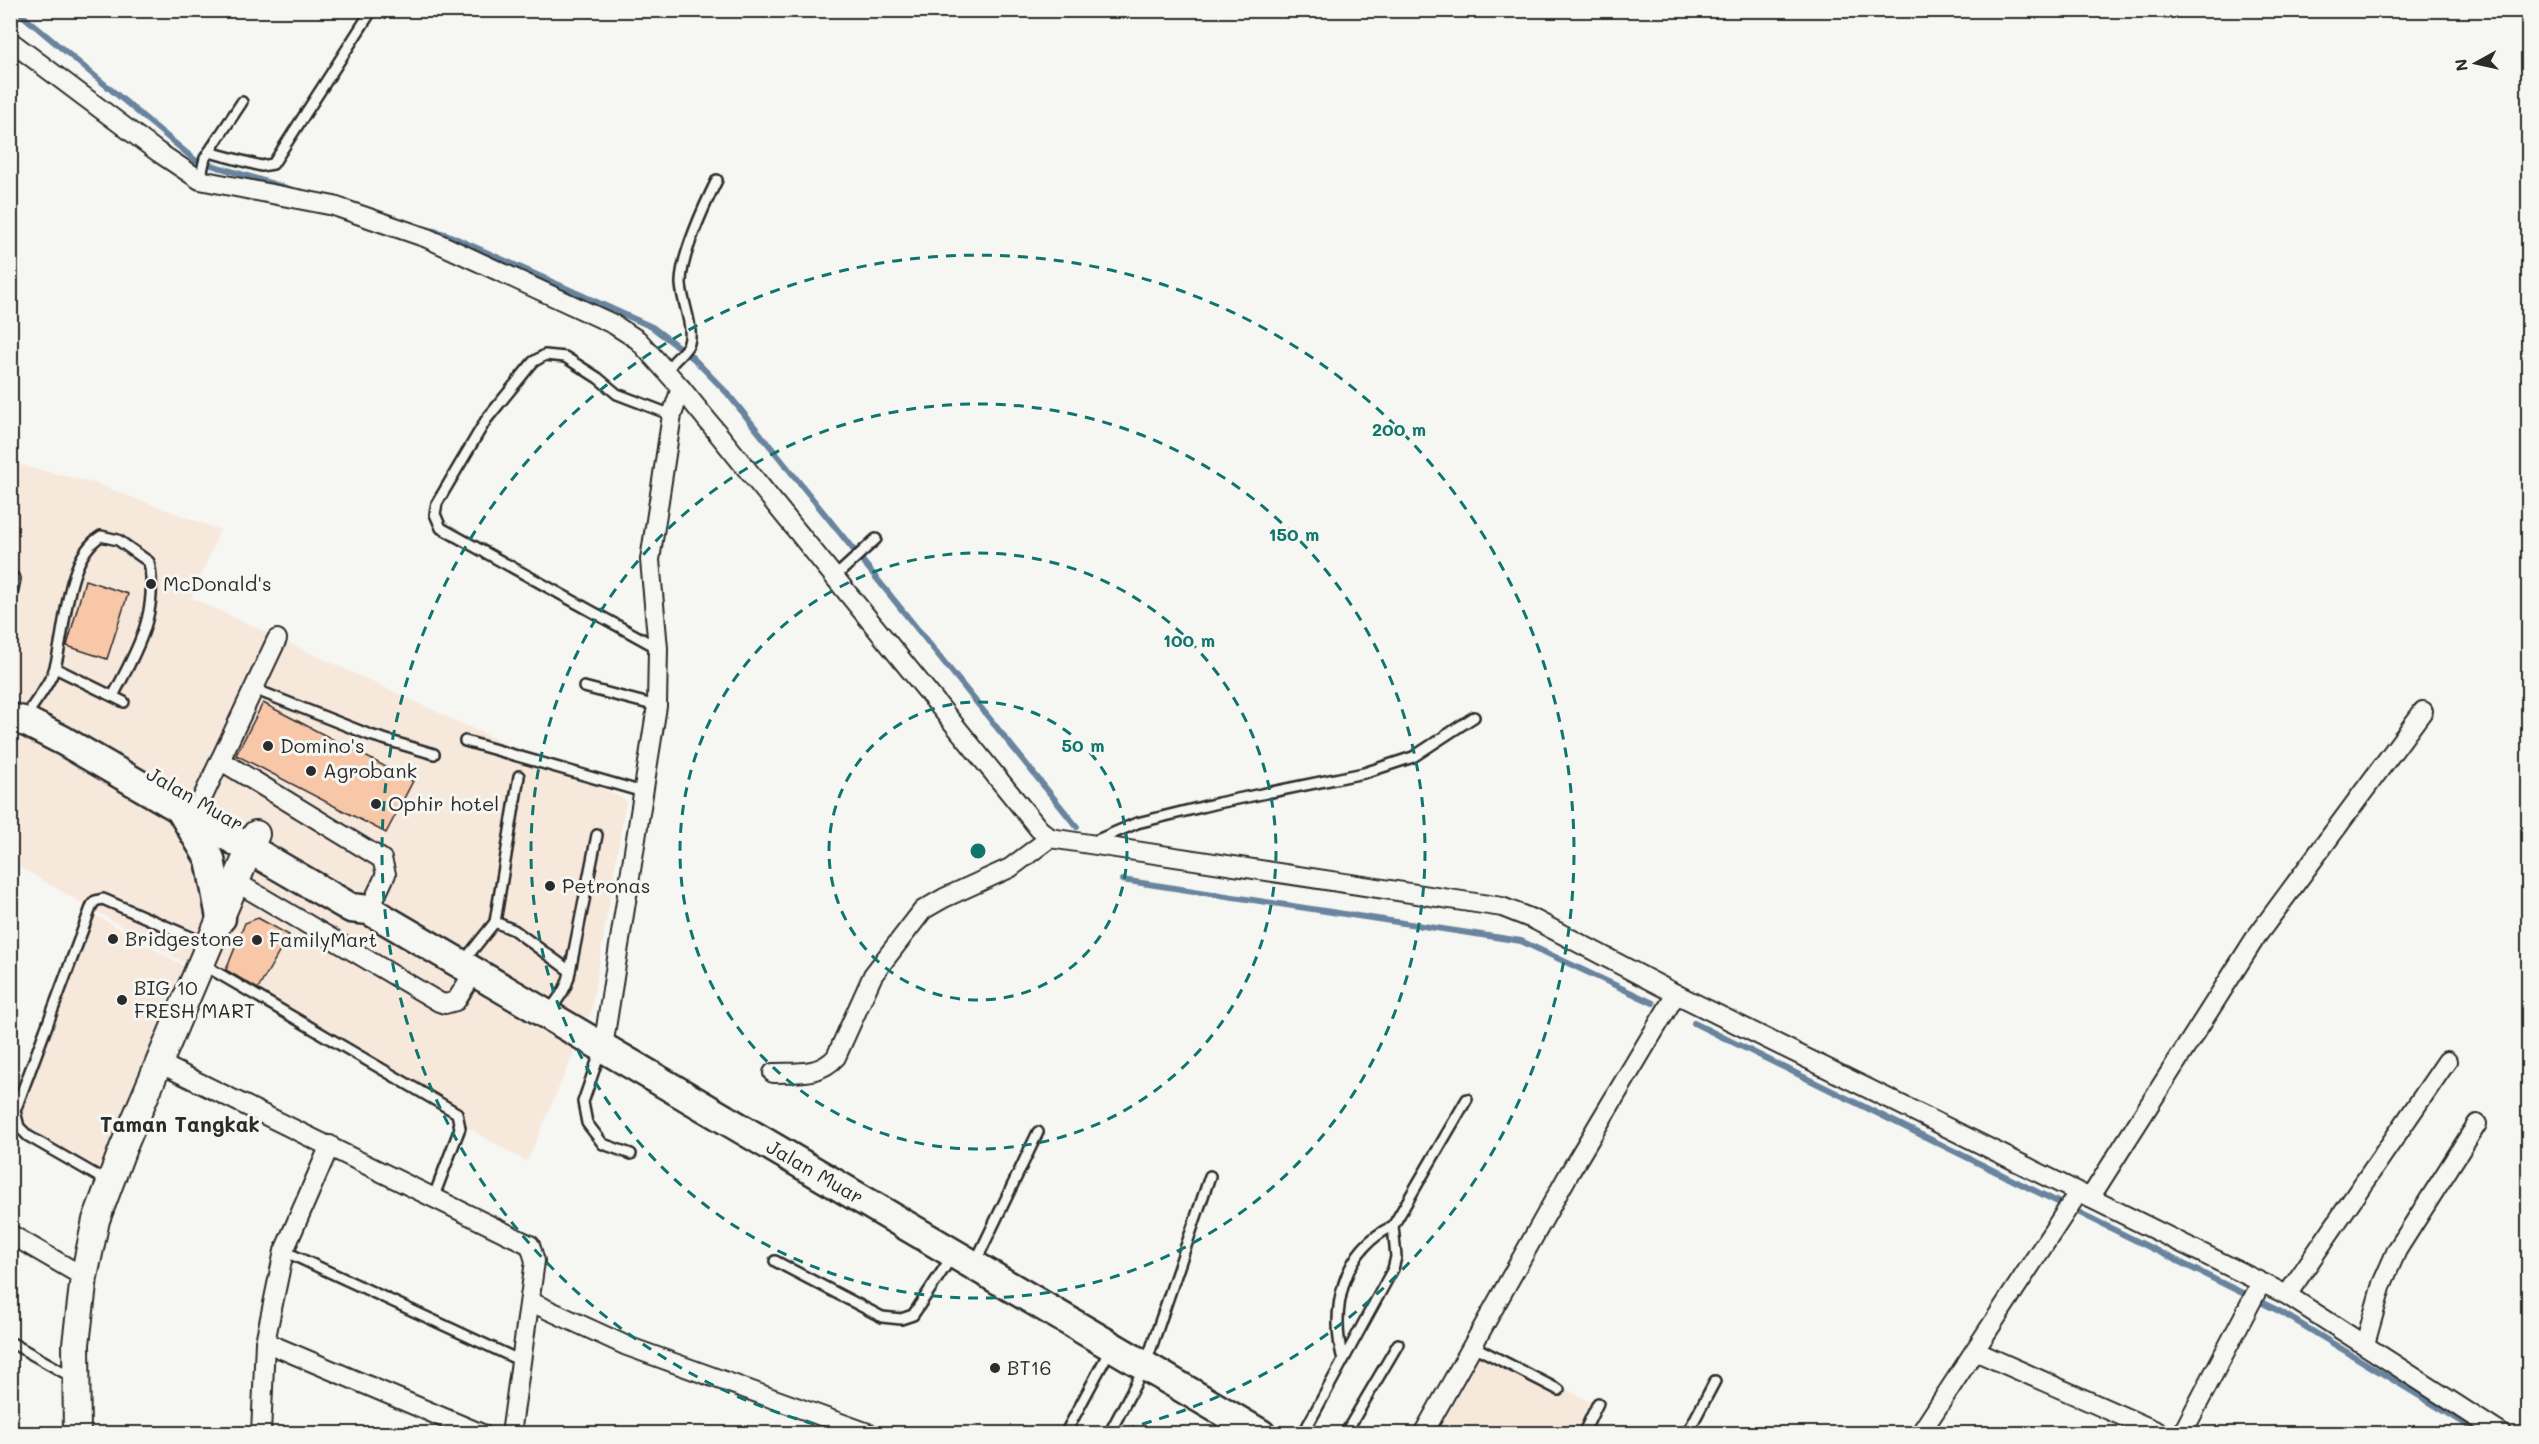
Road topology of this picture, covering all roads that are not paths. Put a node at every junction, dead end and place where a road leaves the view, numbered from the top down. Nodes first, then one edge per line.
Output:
1 (372, 10) edge
2 (10, 41) edge
3 (242, 102) dead end
4 (207, 155) junction
5 (200, 175) junction
6 (717, 180) dead end
7 (668, 369) junction
8 (681, 388) junction
9 (672, 415) junction
10 (876, 539) dead end
11 (10, 575) edge
12 (838, 576) junction
13 (10, 604) edge
14 (277, 639) dead end
15 (657, 648) junction
16 (55, 668) junction
17 (584, 687) dead end
18 (254, 689) junction
19 (113, 696) junction
20 (124, 702) dead end
21 (657, 706) junction
22 (18, 709) edge
23 (2423, 711) dead end
24 (1474, 717) dead end
25 (465, 741) dead end
26 (434, 754) dead end
27 (220, 760) junction
28 (519, 776) dead end
29 (643, 792) junction
30 (190, 805) junction
31 (597, 835) dead end
32 (1050, 838) junction
33 (253, 842) junction
34 (1090, 844) junction
35 (236, 882) junction
36 (369, 910) junction
37 (221, 918) junction
38 (495, 922) junction
39 (206, 955) junction
40 (468, 968) junction
41 (570, 971) junction
42 (1676, 994) junction
43 (547, 1014) junction
44 (603, 1047) junction
45 (2447, 1061) dead end
46 (161, 1064) junction
47 (774, 1072) dead end
48 (1467, 1099) dead end
49 (2477, 1124) dead end
50 (1038, 1131) dead end
51 (330, 1145) junction
52 (632, 1154) dead end
53 (1210, 1176) dead end
54 (110, 1183) junction
55 (434, 1196) junction
56 (2080, 1198) junction
57 (1393, 1226) junction
58 (10, 1234) edge
59 (284, 1251) junction
60 (964, 1259) junction
61 (775, 1261) dead end
62 (84, 1277) junction
63 (2287, 1295) junction
64 (2255, 1296) junction
65 (531, 1302) junction
66 (10, 1342) edge
67 (265, 1342) junction
68 (1398, 1344) dead end
69 (2365, 1344) junction
70 (1472, 1345) junction
71 (1112, 1346) junction
72 (1975, 1351) junction
73 (1343, 1360) junction
74 (521, 1361) junction
75 (1145, 1365) junction
76 (77, 1379) junction
77 (1715, 1381) dead end
78 (1559, 1390) dead end
79 (1598, 1403) dead end
80 (77, 1434) edge
81 (261, 1434) edge
82 (482, 1434) edge
83 (511, 1434) edge
84 (872, 1434) edge
85 (1065, 1434) edge
86 (1108, 1434) edge
87 (1261, 1434) edge
88 (1303, 1434) edge
89 (1346, 1434) edge
90 (1423, 1434) edge
91 (1583, 1434) edge
92 (1687, 1434) edge
93 (1920, 1434) edge
94 (2163, 1434) edge
95 (2182, 1434) edge
96 (2502, 1434) edge

1 - 4 lane
2 - 5 street
3 - 4 lane
4 - 5 lane
5 - 7 street
6 - 7 lane
7 - 8 street
8 - 9 street
8 - 12 street
9 - 15 street
9 - 15 lane
10 - 12 lane
11 - 13 lane
12 - 32 street
14 - 18 street
15 - 21 street
16 - 19 lane
16 - 19 lane
16 - 22 lane
17 - 21 lane
18 - 26 lane
18 - 27 street
19 - 20 lane
21 - 29 street
22 - 30 main road, Jalan Muar
23 - 56 street
24 - 34 lane
25 - 29 lane
27 - 30 street
27 - 36 street
28 - 38 lane
29 - 44 street
30 - 33 main road, Jalan Muar
30 - 37 main road
31 - 41 lane
32 - 34 street
32 - 47 street
33 - 35 main road
33 - 36 main road, Jalan Muar
34 - 42 street
35 - 37 main road
35 - 40 street
36 - 40 main road, Jalan Muar
37 - 39 main road
38 - 40 lane
38 - 41 lane
39 - 46 main road
39 - 54 lane
39 - 55 lane
40 - 43 main road, Jalan Muar
41 - 43 lane
42 - 56 street
42 - 70 street
43 - 44 main road, Jalan Muar
44 - 52 lane
44 - 60 main road, Jalan Muar
45 - 63 street
46 - 51 street
46 - 54 main road
48 - 57 lane
49 - 69 street
50 - 60 lane
51 - 55 street
51 - 59 street
53 - 75 lane
54 - 62 main road
55 - 65 street
56 - 64 street
56 - 72 street
57 - 73 lane
57 - 73 lane
58 - 62 street
59 - 67 street
59 - 74 lane
60 - 61 lane
60 - 71 main road, Jalan Muar
62 - 76 main road
63 - 64 street
63 - 69 street
64 - 95 street
65 - 74 street
65 - 84 street
66 - 76 lane
67 - 81 street
67 - 82 street
68 - 89 lane
69 - 96 street
70 - 78 lane
70 - 90 street
71 - 75 main road, Jalan Muar
71 - 85 lane
72 - 93 street
72 - 94 street
73 - 88 lane
74 - 83 street
75 - 86 lane
75 - 87 main road, Jalan Muar
76 - 80 main road
77 - 92 lane
79 - 91 lane

